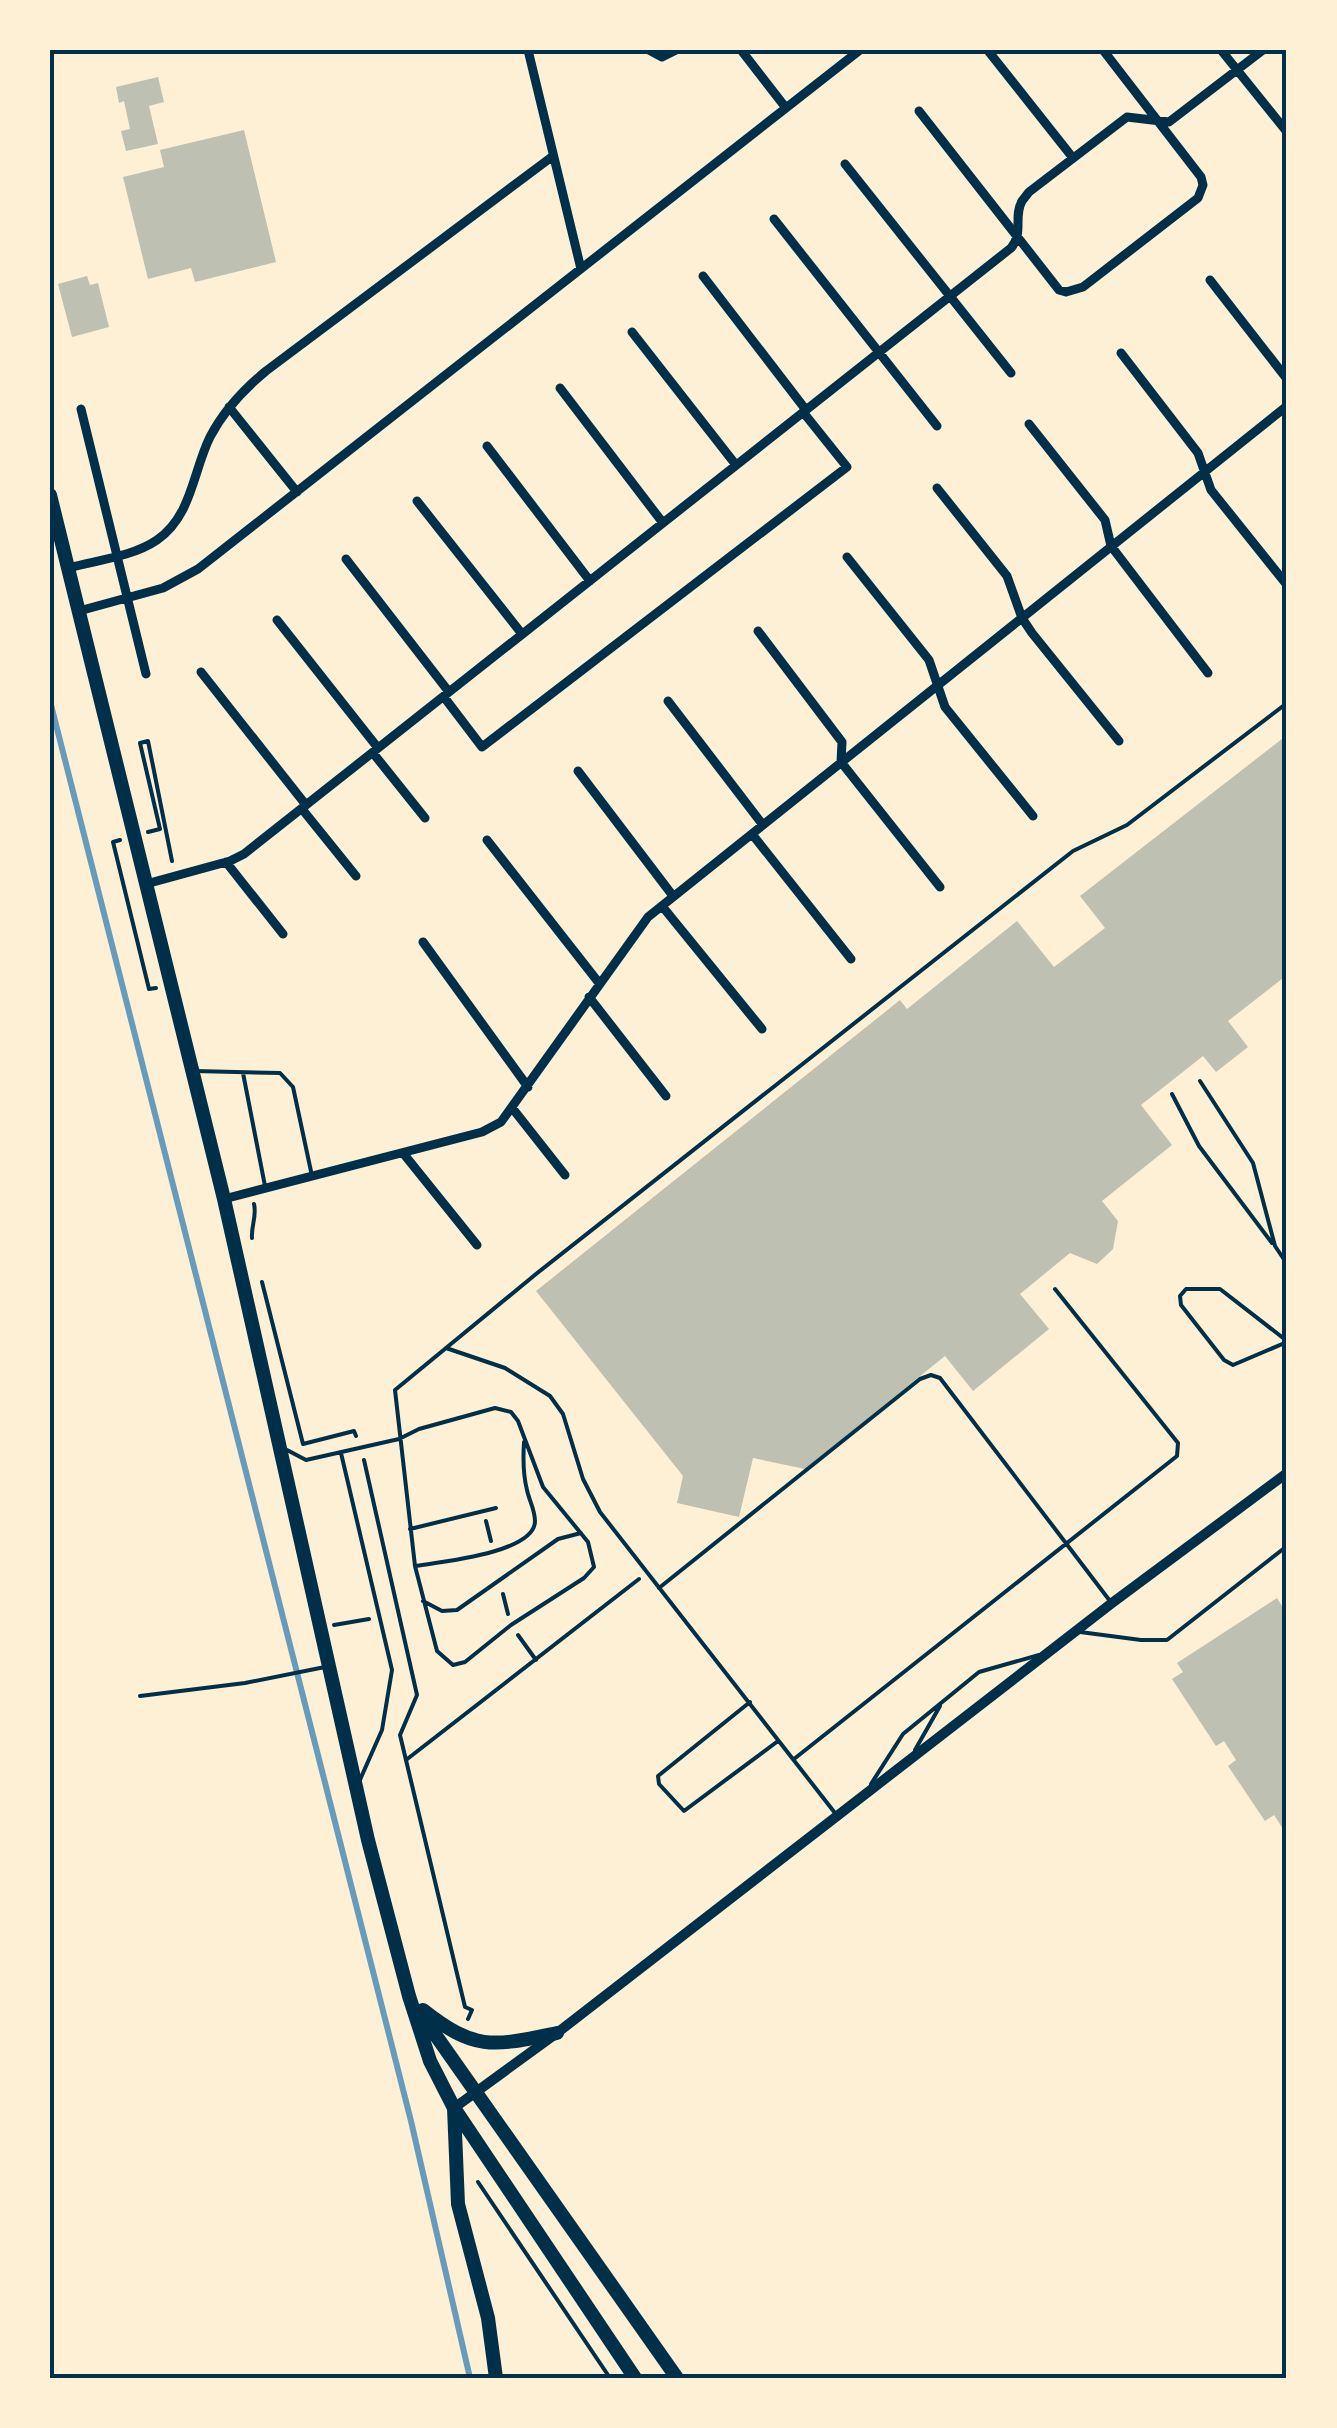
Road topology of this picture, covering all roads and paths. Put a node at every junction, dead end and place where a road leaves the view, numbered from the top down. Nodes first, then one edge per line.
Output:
1 (528, 50) edge
2 (649, 50) edge
3 (676, 50) edge
4 (741, 50) edge
5 (860, 50) edge
6 (1103, 50) edge
7 (1221, 50) edge
8 (1263, 50) edge
9 (989, 52) edge
10 (1237, 70) junction
11 (786, 108) junction
12 (919, 111) dead end
13 (1160, 123) junction
14 (1287, 132) edge
15 (553, 156) junction
16 (1073, 158) junction
17 (846, 164) dead end
18 (774, 219) dead end
19 (1018, 239) junction
20 (581, 270) junction
21 (703, 276) dead end
22 (1210, 280) dead end
23 (950, 296) junction
24 (632, 332) dead end
25 (879, 352) junction
26 (1122, 353) dead end
27 (1011, 373) dead end
28 (1287, 379) edge
29 (560, 388) dead end
30 (1287, 406) edge
31 (229, 407) junction
32 (81, 409) dead end
33 (805, 411) junction
34 (1030, 424) dead end
35 (937, 426) dead end
36 (487, 446) dead end
37 (736, 465) junction
38 (1204, 472) junction
39 (937, 488) dead end
40 (296, 492) junction
41 (50, 495) edge
42 (417, 501) dead end
43 (664, 523) junction
44 (1111, 546) junction
45 (117, 555) junction
46 (847, 556) dead end
47 (346, 559) dead end
48 (68, 568) junction
49 (590, 581) junction
50 (1287, 585) edge
51 (128, 599) junction
52 (79, 611) junction
53 (1022, 618) junction
54 (277, 620) dead end
55 (758, 631) dead end
56 (522, 634) junction
57 (201, 672) dead end
58 (1208, 673) dead end
59 (146, 674) dead end
60 (936, 686) junction
61 (447, 694) junction
62 (668, 701) dead end
63 (1287, 703) edge
64 (1119, 741) dead end
65 (140, 743) dead end
66 (376, 750) junction
67 (841, 762) junction
68 (578, 771) dead end
69 (304, 807) junction
70 (1033, 816) dead end
71 (425, 818) dead end
72 (763, 825) junction
73 (752, 834) junction
74 (487, 840) dead end
75 (226, 862) junction
76 (175, 876) junction
77 (356, 876) dead end
78 (146, 884) junction
79 (940, 887) dead end
80 (674, 896) junction
81 (662, 906) junction
82 (282, 934) dead end
83 (423, 942) dead end
84 (851, 959) dead end
85 (599, 982) junction
86 (589, 997) junction
87 (762, 1029) dead end
88 (192, 1071) junction
89 (243, 1073) junction
90 (1200, 1082) dead end
91 (528, 1086) junction
92 (1172, 1094) dead end
93 (666, 1096) dead end
94 (513, 1108) junction
95 (403, 1153) junction
96 (565, 1175) dead end
97 (312, 1176) junction
98 (266, 1188) junction
99 (224, 1199) junction
100 (478, 1245) dead end
101 (1275, 1246) junction
102 (1287, 1264) edge
103 (1055, 1289) dead end
104 (1287, 1341) edge
105 (446, 1348) junction
106 (399, 1440) junction
107 (524, 1440) junction
108 (281, 1446) junction
109 (341, 1453) junction
110 (1287, 1473) edge
111 (496, 1508) dead end
112 (410, 1529) junction
113 (580, 1533) junction
114 (1067, 1544) junction
115 (1287, 1546) edge
116 (415, 1566) junction
117 (649, 1572) junction
118 (659, 1588) junction
119 (423, 1601) junction
120 (1112, 1603) junction
121 (379, 1618) junction
122 (320, 1628) junction
123 (1076, 1631) junction
124 (1047, 1653) junction
125 (329, 1666) junction
126 (140, 1696) dead end
127 (750, 1702) junction
128 (942, 1702) junction
129 (780, 1740) junction
130 (794, 1759) junction
131 (406, 1760) dead end
132 (909, 1760) junction
133 (356, 1787) junction
134 (862, 1796) junction
135 (838, 1816) junction
136 (408, 1996) junction
137 (557, 2033) junction
138 (477, 2092) junction
139 (454, 2108) junction
140 (478, 2182) dead end
141 (496, 2378) edge
142 (610, 2378) edge
143 (635, 2378) edge
144 (678, 2378) edge

1 - 15 street
2 - 3 street
4 - 11 street
5 - 11 street
6 - 13 street
7 - 10 street
8 - 10 street
9 - 16 street
10 - 13 street
10 - 14 street
11 - 20 street
12 - 19 street
13 - 16 street
13 - 19 street
15 - 20 street
15 - 31 street
16 - 19 street
17 - 23 street
18 - 25 street
19 - 23 street
20 - 40 street
21 - 33 street
22 - 28 street
23 - 25 street
23 - 27 street
24 - 37 street
25 - 33 street
25 - 35 street
26 - 38 street
29 - 43 street
30 - 38 street
31 - 40 street
31 - 45 street
32 - 45 street
33 - 37 street
33 - 61 street
34 - 44 street
36 - 49 street
37 - 43 street
38 - 44 street
38 - 50 street
39 - 53 street
40 - 51 street
41 - 48 main road
42 - 56 street
43 - 49 street
44 - 53 street
44 - 58 street
45 - 48 street
45 - 51 street
46 - 60 street
47 - 61 street
48 - 52 main road
49 - 56 street
51 - 52 street
51 - 59 street
52 - 78 main road
53 - 60 street
53 - 64 street
54 - 66 street
55 - 67 street
56 - 61 street
57 - 69 street
60 - 67 street
60 - 70 street
61 - 66 street
62 - 72 street
63 - 105 lane
65 - 76 path
66 - 69 street
66 - 71 street
67 - 72 street
67 - 79 street
68 - 80 street
69 - 75 street
69 - 77 street
72 - 73 street
73 - 80 street
73 - 84 street
74 - 85 street
75 - 76 street
75 - 82 street
76 - 78 street
78 - 88 main road
80 - 81 street
81 - 85 street
81 - 87 street
83 - 91 street
85 - 86 street
86 - 91 street
86 - 93 street
88 - 89 lane
88 - 99 main road
89 - 97 lane
89 - 98 lane
90 - 101 lane
91 - 94 street
92 - 101 lane
94 - 95 street
94 - 96 street
95 - 97 street
95 - 100 street
97 - 98 street
98 - 99 street
99 - 108 main road
101 - 102 lane
103 - 114 lane
104 - 104 lane
105 - 106 lane
105 - 117 lane
106 - 107 lane
106 - 109 lane
106 - 112 lane
107 - 113 lane
107 - 116 lane
108 - 109 lane
108 - 122 main road
109 - 121 lane
110 - 120 street
111 - 112 lane
112 - 116 lane
113 - 119 lane
113 - 119 lane
114 - 118 lane
114 - 120 lane
114 - 130 lane
115 - 123 lane
116 - 119 lane
117 - 118 lane
117 - 131 path
118 - 127 lane
120 - 123 street
121 - 122 path
121 - 133 lane
122 - 125 main road
123 - 124 street
124 - 128 lane
124 - 132 street
125 - 126 lane
125 - 133 main road
127 - 129 lane
127 - 129 lane
128 - 132 lane
128 - 134 lane
129 - 130 lane
130 - 135 lane
132 - 134 street
133 - 136 main road
134 - 135 street
135 - 137 street
136 - 137 main road
136 - 138 main road
136 - 139 main road
137 - 138 street
138 - 139 street
138 - 144 main road
139 - 141 main road
139 - 143 main road
140 - 142 path

